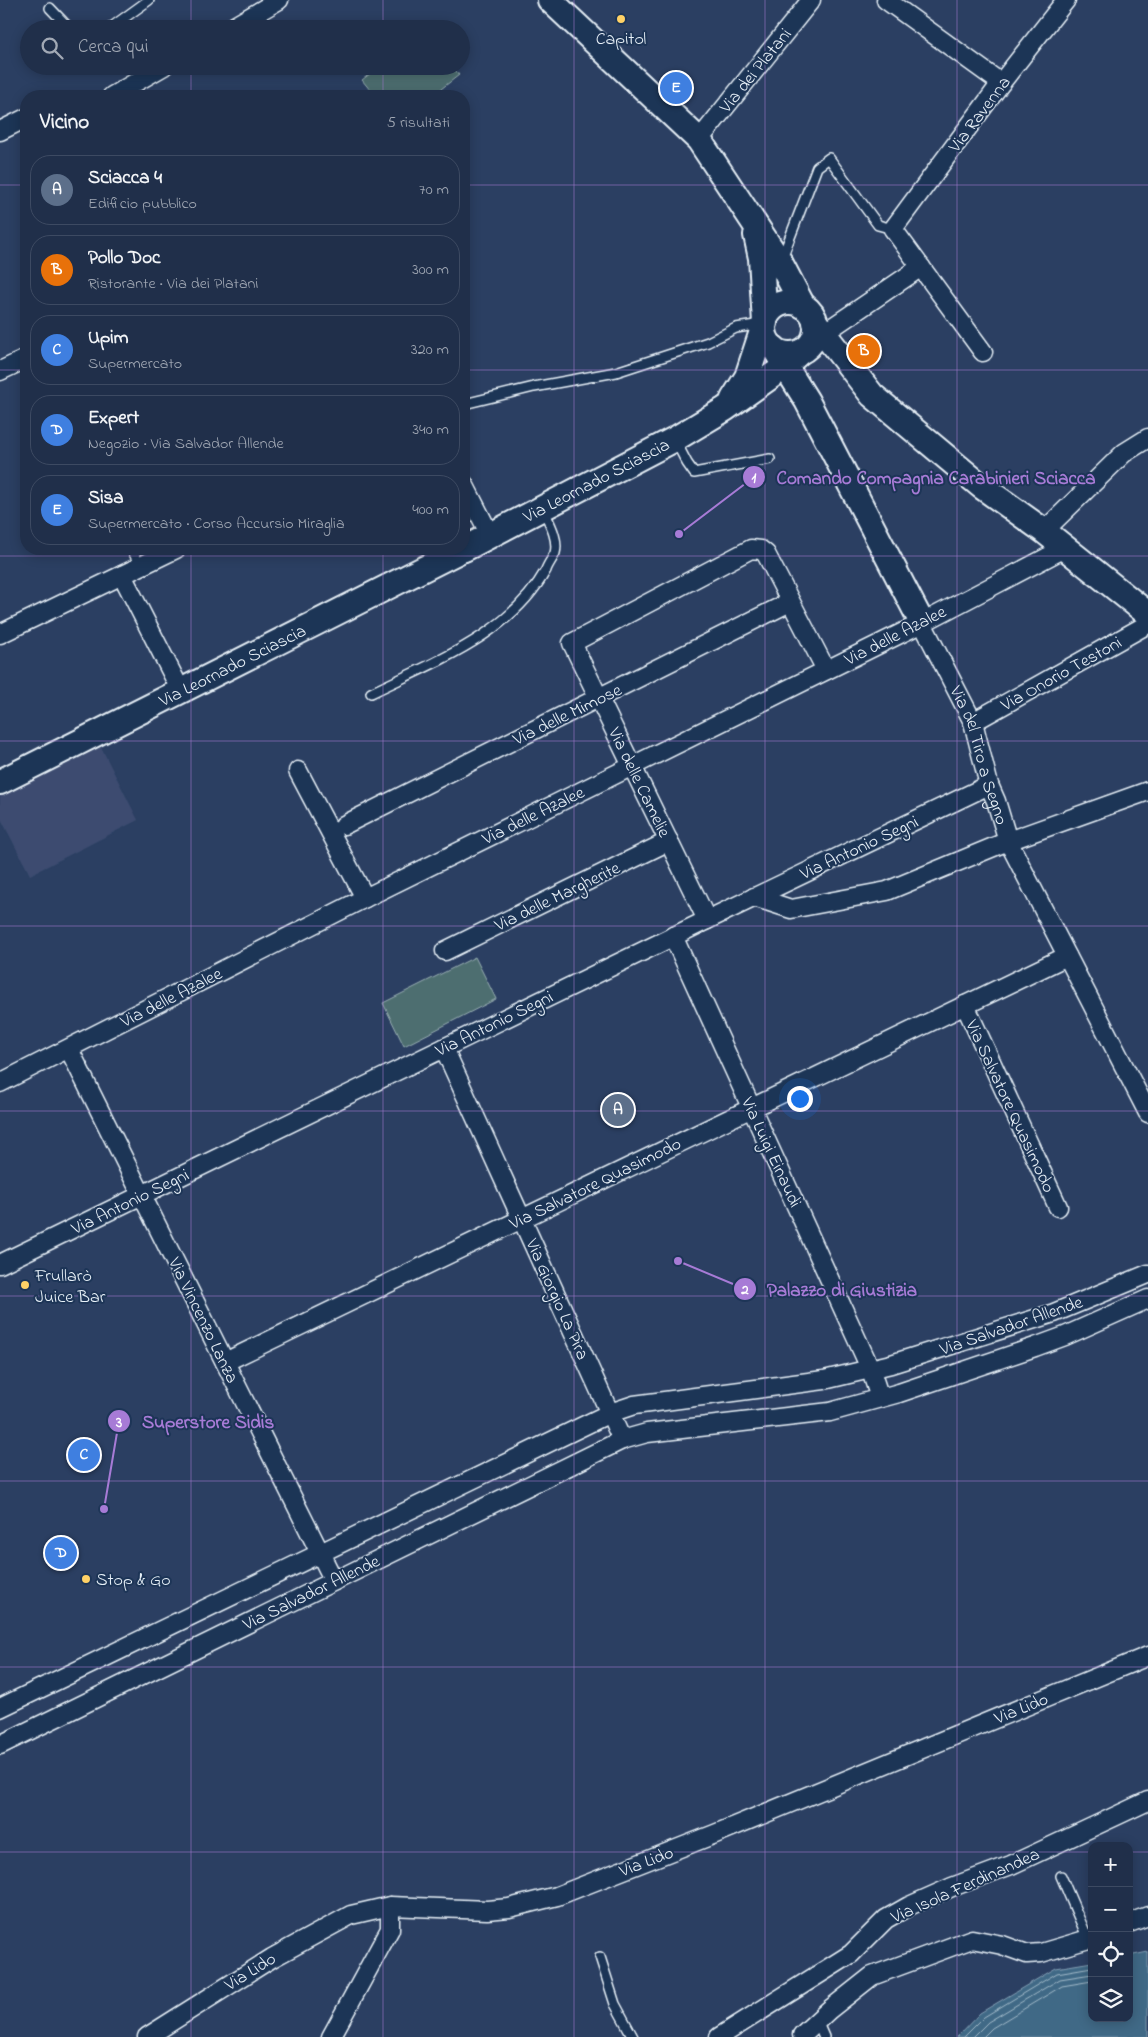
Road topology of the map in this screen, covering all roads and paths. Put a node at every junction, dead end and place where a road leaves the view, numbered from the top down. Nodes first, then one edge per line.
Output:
1 (149, 0) edge
2 (278, 0) edge
3 (550, 0) edge
4 (811, 0) edge
5 (886, 0) edge
6 (1066, 0) edge
7 (50, 8) dead end
8 (61, 20) edge
9 (121, 20) edge
10 (244, 20) edge
11 (150, 75) edge
12 (1001, 83) junction
13 (127, 90) edge
14 (20, 121) edge
15 (0, 131) edge
16 (699, 140) junction
17 (753, 223) junction
18 (893, 229) junction
19 (780, 262) junction
20 (921, 267) junction
21 (764, 324) junction
22 (803, 340) junction
23 (983, 352) dead end
24 (20, 362) edge
25 (0, 372) edge
26 (470, 403) edge
27 (725, 408) junction
28 (1148, 438) edge
29 (675, 439) junction
30 (770, 459) dead end
31 (470, 496) edge
32 (542, 507) junction
33 (1044, 531) junction
34 (490, 536) junction
35 (470, 546) edge
36 (1065, 548) junction
37 (135, 555) edge
38 (163, 555) edge
39 (452, 555) edge
40 (140, 566) junction
41 (122, 575) junction
42 (790, 602) junction
43 (1147, 616) edge
44 (922, 623) junction
45 (0, 634) edge
46 (826, 670) junction
47 (181, 691) junction
48 (371, 693) dead end
49 (599, 698) junction
50 (974, 722) junction
51 (632, 766) junction
52 (298, 771) dead end
53 (0, 782) edge
54 (989, 785) junction
55 (1148, 791) edge
56 (344, 825) dead end
57 (669, 841) junction
58 (1008, 841) junction
59 (754, 897) junction
60 (364, 898) junction
61 (707, 920) junction
62 (673, 936) junction
63 (446, 951) dead end
64 (1066, 956) junction
65 (965, 1005) junction
66 (444, 1048) junction
67 (69, 1049) junction
68 (0, 1083) edge
69 (751, 1108) junction
70 (1148, 1113) edge
71 (142, 1195) junction
72 (1058, 1207) dead end
73 (522, 1219) junction
74 (0, 1264) edge
75 (1148, 1274) edge
76 (1148, 1299) edge
77 (225, 1362) junction
78 (870, 1368) junction
79 (880, 1398) junction
80 (610, 1413) junction
81 (622, 1440) junction
82 (319, 1553) junction
83 (334, 1581) junction
84 (1148, 1656) edge
85 (0, 1708) edge
86 (0, 1745) edge
87 (1148, 1801) edge
88 (1061, 1876) dead end
89 (390, 1906) junction
90 (1148, 1916) edge
91 (1133, 1922) edge
92 (1088, 1935) edge
93 (1088, 1940) edge
94 (600, 1958) dead end
95 (820, 2029) edge
96 (802, 2035) dead end
97 (147, 2037) edge
98 (331, 2037) edge
99 (633, 2037) edge
100 (719, 2037) edge

1 - 9 lane
2 - 10 street
3 - 16 street
4 - 16 street, Via dei Platani
5 - 12 street
6 - 12 street, Via Ravenna
7 - 8 lane
11 - 13 street
12 - 18 street, Via Ravenna
14 - 15 street
16 - 17 street
17 - 19 street
17 - 21 street
18 - 19 lane
18 - 20 street
19 - 22 street
20 - 22 street
20 - 23 street
21 - 22 street
21 - 22 street
21 - 26 lane
21 - 27 street
22 - 27 street, Via Leornado Sciascia
22 - 33 street
22 - 44 street, Via del Tiro a Segno
24 - 25 street
27 - 29 street, Via Leornado Sciascia
28 - 33 street
29 - 30 lane
29 - 32 street, Via Leornado Sciascia
31 - 34 street
32 - 34 street, Via Leornado Sciascia
32 - 48 lane
33 - 36 street
34 - 35 street, Via Leornado Sciascia
36 - 43 street
36 - 44 street, Via delle Azalee
37 - 40 lane
38 - 40 street
39 - 47 street, Via Leornado Sciascia
40 - 41 street
41 - 45 street
41 - 47 street
42 - 46 street
42 - 49 street, Via delle Mimose
42 - 49 street, Via delle Camelie
43 - 50 street, Via Onorio Testoni
44 - 46 street, Via delle Azalee
44 - 50 street, Via del Tiro a Segno
46 - 51 street, Via delle Azalee
47 - 53 street, Via Leornado Sciascia
49 - 51 street, Via delle Camelie
49 - 56 street, Via delle Mimose
50 - 54 street, Via del Tiro a Segno
51 - 57 street, Via delle Camelie
51 - 60 street, Via delle Azalee
52 - 60 street
54 - 58 street, Via del Tiro a Segno
54 - 59 street, Via Antonio Segni
55 - 58 street
57 - 61 street, Via delle Camelie
57 - 63 street, Via delle Margherite
58 - 59 street
58 - 64 street, Via del Tiro a Segno
59 - 61 street, Via Antonio Segni
60 - 67 street, Via delle Azalee
61 - 62 street, Via Antonio Segni
62 - 66 street, Via Antonio Segni
62 - 69 street, Via Luigi Einaudi
64 - 65 street, Via Salvatore Quasimodo
64 - 70 street, Via del Tiro a Segno
65 - 69 street, Via Salvatore Quasimodo
65 - 72 street, Via Salvatore Quasimodo
66 - 71 street, Via Antonio Segni
66 - 73 street, Via Giorgio La Pira
67 - 68 street, Via delle Azalee
67 - 71 street, Via Vincenzo Lanza
69 - 73 street, Via Salvatore Quasimodo
69 - 78 street, Via Luigi Einaudi
71 - 74 street, Via Antonio Segni
71 - 77 street, Via Vincenzo Lanza
73 - 77 street, Via Salvatore Quasimodo
73 - 80 street, Via Giorgio La Pira
75 - 78 street, Via Salvador Allende
76 - 79 street, Via Salvador Allende
77 - 82 street, Via Vincenzo Lanza
78 - 79 street
78 - 80 street, Via Salvador Allende
79 - 81 street, Via Salvador Allende
80 - 81 street
80 - 82 street, Via Salvador Allende
81 - 83 street, Via Salvador Allende
82 - 83 street, Via Vincenzo Lanza
82 - 85 street, Via Salvador Allende
83 - 86 street, Via Salvador Allende
84 - 89 street, Via Lido
87 - 100 street, Via Isola Ferdinandea
88 - 92 lane
89 - 97 street, Via Lido
89 - 98 street
90 - 91 street
93 - 95 street
94 - 99 lane
95 - 96 street

